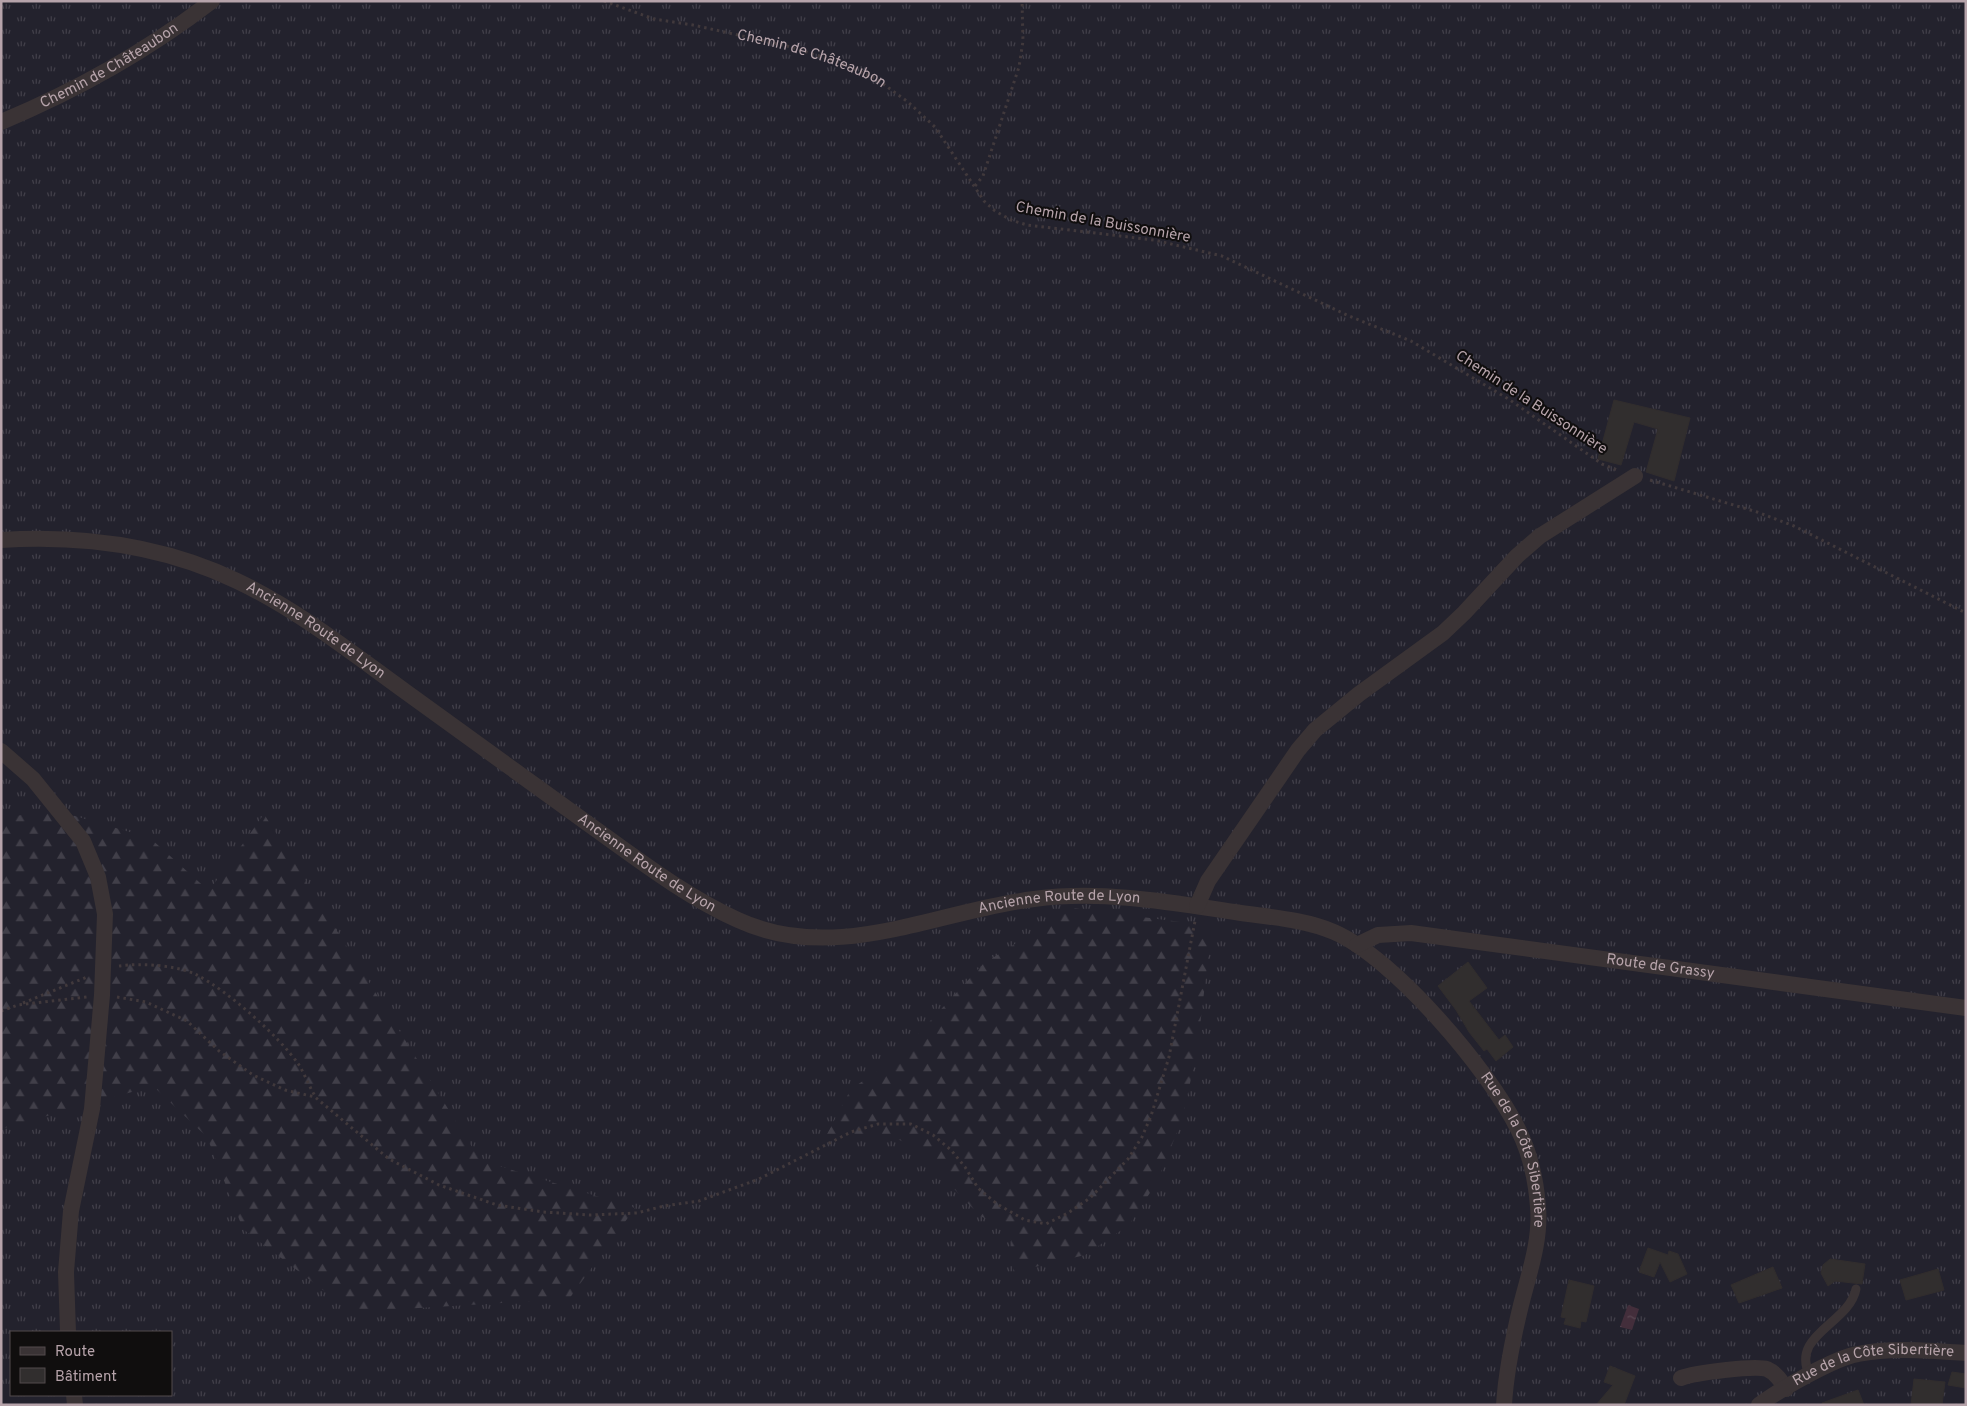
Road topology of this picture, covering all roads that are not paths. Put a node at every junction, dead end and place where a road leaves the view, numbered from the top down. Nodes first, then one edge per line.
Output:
1 (212, 1) edge
2 (1, 122) edge
3 (1635, 476) road end
4 (1, 540) edge
5 (1, 751) edge
6 (1192, 912) junction
7 (1357, 945) junction
8 (1966, 1008) edge
9 (1856, 1289) dead end
10 (68, 1331) edge
11 (1966, 1353) edge
12 (1810, 1376) junction
13 (1681, 1378) dead end
14 (1786, 1389) junction
15 (1504, 1405) edge
16 (1758, 1405) edge

1 - 2 street, Chemin de Châteaubon
3 - 6 street
4 - 6 street, Ancienne Route de Lyon
5 - 10 street
6 - 7 street, Ancienne Route de Lyon
7 - 8 street, Route de Grassy
7 - 15 street, Rue de la Côte Sibertière
9 - 12 lane
11 - 12 street, Rue de la Côte Sibertière
12 - 14 street, Rue de la Côte Sibertière
13 - 14 street
14 - 16 street, Rue de la Côte Sibertière

